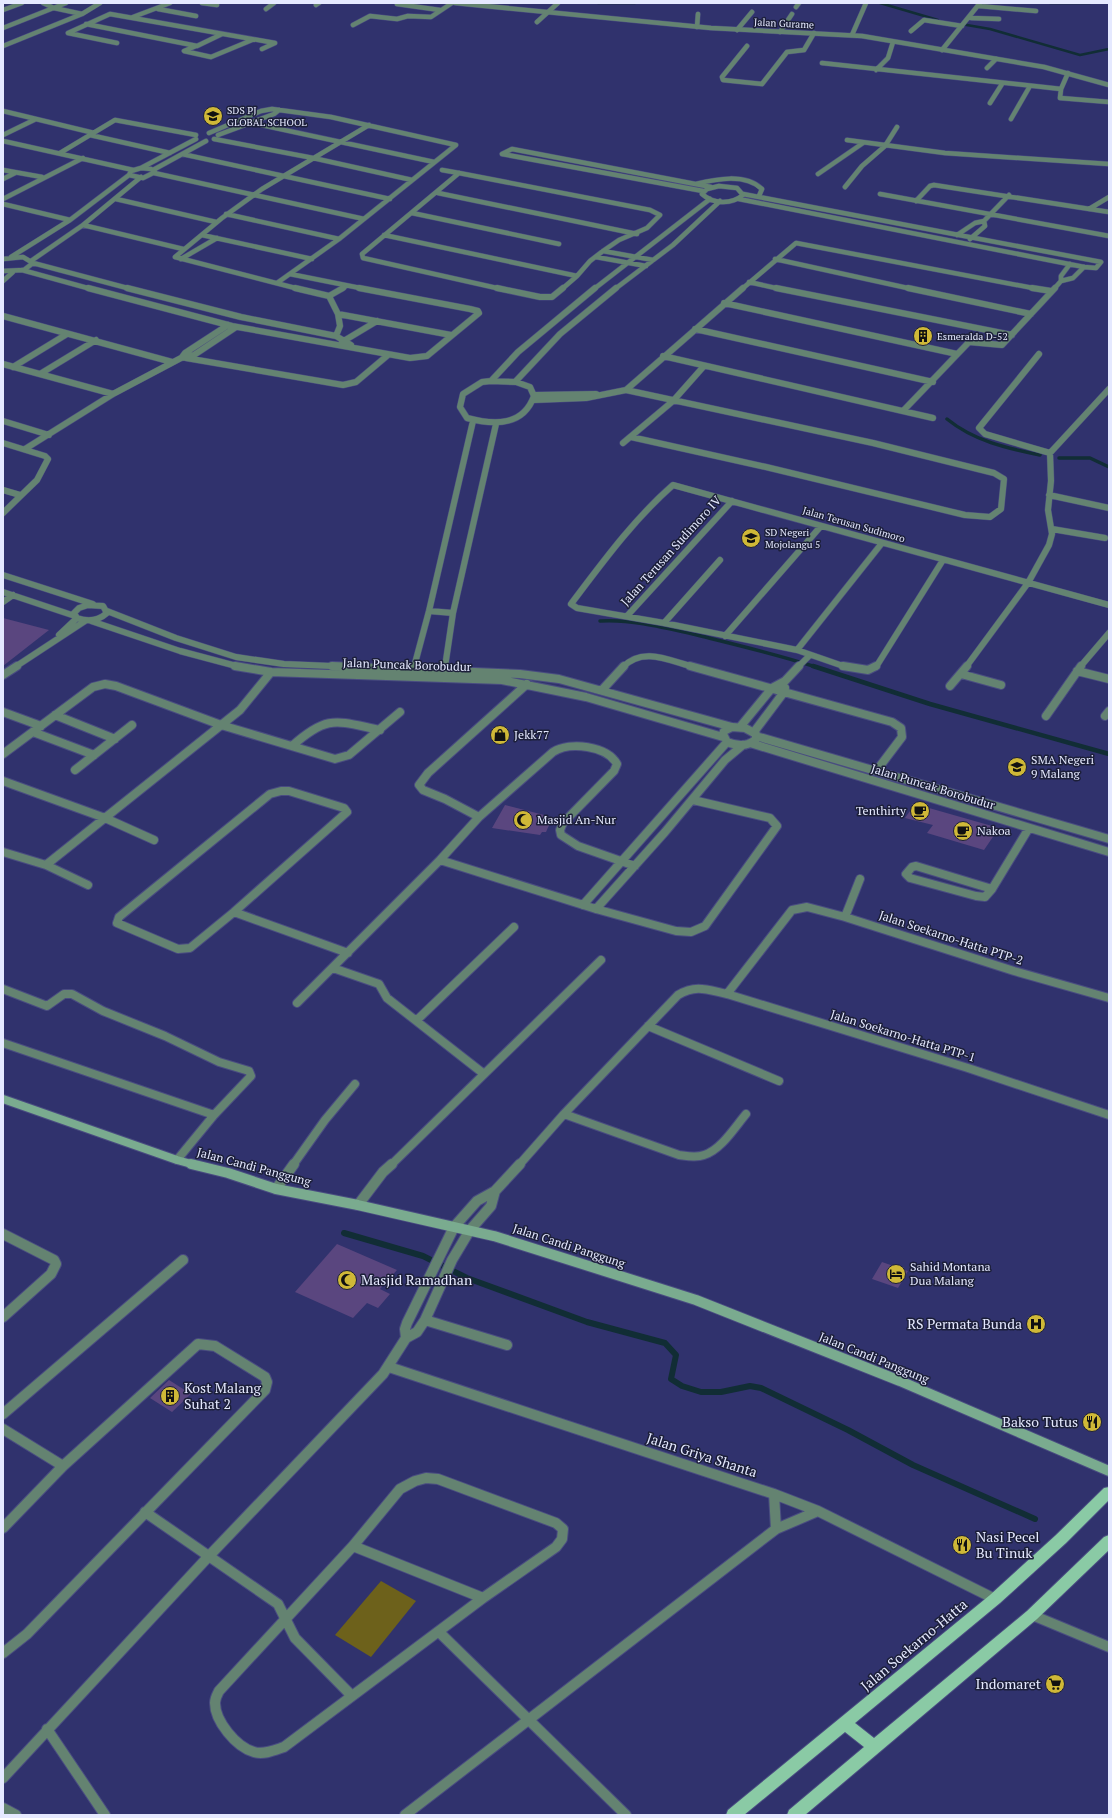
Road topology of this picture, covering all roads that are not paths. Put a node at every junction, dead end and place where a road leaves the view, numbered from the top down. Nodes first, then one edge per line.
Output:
1 (22, 3) edge
2 (43, 3) edge
3 (66, 3) edge
4 (100, 3) edge
5 (170, 3) edge
6 (202, 3) edge
7 (274, 3) edge
8 (454, 3) edge
9 (558, 3) edge
10 (799, 3) edge
11 (866, 3) edge
12 (397, 4) dead end
13 (467, 4) edge
14 (980, 4) edge
15 (217, 5) dead end
16 (796, 7) dead end
17 (54, 8) junction
18 (157, 8) junction
19 (266, 9) dead end
20 (3, 10) edge
21 (440, 10) junction
22 (1036, 11) dead end
23 (752, 12) dead end
24 (546, 13) junction
25 (82, 14) junction
26 (698, 14) dead end
27 (792, 14) dead end
28 (196, 16) dead end
29 (132, 18) junction
30 (971, 18) junction
31 (999, 19) dead end
32 (537, 22) dead end
33 (86, 24) junction
34 (353, 25) dead end
35 (963, 25) junction
36 (697, 27) junction
37 (3, 28) edge
38 (230, 30) dead end
39 (737, 30) junction
40 (911, 31) dead end
41 (780, 32) junction
42 (814, 33) junction
43 (221, 35) junction
44 (852, 35) junction
45 (252, 39) junction
46 (117, 42) dead end
47 (893, 42) junction
48 (3, 46) edge
49 (197, 46) junction
50 (747, 46) dead end
51 (262, 49) dead end
52 (942, 50) junction
53 (996, 59) junction
54 (822, 63) dead end
55 (987, 68) dead end
56 (876, 70) junction
57 (1068, 73) junction
58 (1002, 84) junction
59 (1030, 86) junction
60 (1109, 86) edge
61 (1061, 89) junction
62 (1109, 102) edge
63 (990, 103) dead end
64 (279, 110) junction
65 (3, 111) edge
66 (36, 119) junction
67 (1011, 119) dead end
68 (252, 123) junction
69 (370, 125) junction
70 (897, 127) dead end
71 (209, 132) junction
72 (92, 134) junction
73 (3, 135) edge
74 (196, 137) junction
75 (216, 137) junction
76 (206, 140) junction
77 (847, 140) dead end
78 (3, 141) edge
79 (342, 141) junction
80 (863, 143) junction
81 (885, 146) junction
82 (60, 153) junction
83 (170, 153) junction
84 (182, 154) junction
85 (83, 158) junction
86 (313, 158) junction
87 (434, 162) junction
88 (1109, 164) edge
89 (141, 168) junction
90 (3, 170) edge
91 (133, 170) junction
92 (442, 170) dead end
93 (154, 172) junction
94 (15, 173) junction
95 (459, 173) junction
96 (818, 174) dead end
97 (129, 175) junction
98 (280, 176) junction
99 (43, 177) junction
100 (141, 178) junction
101 (3, 179) edge
102 (412, 180) junction
103 (695, 184) junction
104 (711, 187) junction
105 (845, 187) dead end
106 (703, 191) junction
107 (438, 192) junction
108 (744, 194) junction
109 (880, 194) dead end
110 (1009, 195) junction
111 (251, 196) junction
112 (759, 196) junction
113 (1109, 197) edge
114 (390, 198) junction
115 (3, 199) edge
116 (116, 199) junction
117 (710, 199) junction
118 (739, 199) junction
119 (720, 201) junction
120 (916, 201) junction
121 (3, 204) edge
122 (85, 209) junction
123 (1089, 209) junction
124 (100, 211) junction
125 (1109, 212) edge
126 (412, 213) junction
127 (226, 214) junction
128 (990, 214) junction
129 (364, 219) junction
130 (70, 220) junction
131 (984, 221) junction
132 (216, 222) junction
133 (83, 225) junction
134 (637, 234) junction
135 (959, 234) junction
136 (202, 235) junction
137 (384, 235) junction
138 (1109, 236) edge
139 (973, 237) junction
140 (217, 238) junction
141 (339, 239) junction
142 (951, 240) junction
143 (965, 243) junction
144 (559, 244) dead end
145 (183, 249) junction
146 (603, 251) junction
147 (596, 257) junction
148 (635, 257) junction
149 (11, 258) junction
150 (4, 259) edge
151 (181, 259) junction
152 (312, 259) junction
153 (775, 259) junction
154 (653, 260) junction
155 (32, 262) junction
156 (627, 262) junction
157 (1070, 264) junction
158 (646, 266) junction
159 (1084, 267) junction
160 (22, 270) junction
161 (3, 271) edge
162 (13, 272) junction
163 (290, 274) junction
164 (578, 276) junction
165 (3, 281) edge
166 (1061, 281) junction
167 (748, 282) junction
168 (276, 283) junction
169 (346, 286) junction
170 (1051, 291) junction
171 (329, 296) junction
172 (167, 298) junction
173 (724, 303) junction
174 (155, 305) junction
175 (338, 314) junction
176 (1031, 314) junction
177 (3, 316) edge
178 (378, 321) junction
179 (277, 324) junction
180 (228, 325) junction
181 (236, 327) junction
182 (694, 329) junction
183 (980, 330) junction
184 (266, 332) junction
185 (67, 334) junction
186 (451, 334) junction
187 (1012, 335) junction
188 (336, 336) junction
189 (96, 340) junction
190 (344, 340) junction
191 (969, 342) junction
192 (339, 345) junction
193 (352, 346) junction
194 (957, 354) junction
195 (1039, 354) dead end
196 (388, 355) junction
197 (663, 356) junction
198 (181, 358) junction
199 (172, 362) junction
200 (3, 364) edge
201 (704, 366) junction
202 (13, 367) junction
203 (40, 374) junction
204 (491, 380) junction
205 (516, 381) junction
206 (933, 382) junction
207 (1109, 389) edge
208 (626, 390) junction
209 (113, 394) junction
210 (535, 397) junction
211 (673, 401) junction
212 (903, 411) junction
213 (933, 418) dead end
214 (3, 420) edge
215 (473, 421) junction
216 (496, 424) junction
217 (49, 434) junction
218 (631, 437) junction
219 (3, 443) edge
220 (623, 444) dead end
221 (25, 450) junction
222 (1050, 453) junction
223 (3, 490) edge
224 (20, 495) junction
225 (1049, 495) junction
226 (732, 501) junction
227 (1109, 508) edge
228 (3, 513) edge
229 (822, 526) junction
230 (1052, 533) junction
231 (1105, 538) dead end
232 (882, 543) junction
233 (720, 560) dead end
234 (943, 560) junction
235 (3, 575) edge
236 (1028, 583) junction
237 (3, 592) edge
238 (13, 595) junction
239 (3, 602) edge
240 (93, 604) junction
241 (1109, 605) edge
242 (107, 611) junction
243 (429, 611) junction
244 (453, 613) junction
245 (627, 616) junction
246 (76, 617) junction
247 (88, 621) junction
248 (664, 623) junction
249 (1109, 633) edge
250 (725, 636) junction
251 (176, 638) junction
252 (56, 639) junction
253 (165, 646) junction
254 (797, 650) junction
255 (808, 656) junction
256 (3, 666) edge
257 (12, 669) junction
258 (413, 669) junction
259 (446, 670) junction
260 (1077, 671) junction
261 (271, 672) junction
262 (961, 674) junction
263 (3, 675) edge
264 (411, 677) junction
265 (444, 678) junction
266 (1109, 679) edge
267 (786, 681) junction
268 (527, 684) junction
269 (1001, 685) dead end
270 (950, 686) dead end
271 (772, 688) junction
272 (602, 690) junction
273 (784, 692) junction
274 (3, 712) edge
275 (400, 712) dead end
276 (55, 715) junction
277 (1046, 716) dead end
278 (221, 724) junction
279 (132, 725) dead end
280 (41, 726) junction
281 (732, 727) junction
282 (740, 727) junction
283 (380, 730) junction
284 (33, 732) junction
285 (755, 734) junction
286 (115, 739) junction
287 (725, 739) junction
288 (746, 744) junction
289 (292, 746) junction
290 (3, 754) edge
291 (94, 755) junction
292 (75, 770) dead end
293 (877, 770) junction
294 (3, 781) edge
295 (951, 792) junction
296 (693, 800) junction
297 (942, 802) junction
298 (479, 816) junction
299 (105, 818) junction
300 (652, 828) junction
301 (1029, 828) junction
302 (665, 832) junction
303 (1109, 839) edge
304 (154, 840) dead end
305 (3, 852) edge
306 (1109, 852) edge
307 (440, 860) junction
308 (622, 861) junction
309 (46, 865) junction
310 (635, 866) junction
311 (860, 879) dead end
312 (88, 885) dead end
313 (992, 889) junction
314 (583, 905) junction
315 (596, 909) junction
316 (234, 912) junction
317 (845, 917) junction
318 (514, 927) dead end
319 (348, 953) junction
320 (601, 960) dead end
321 (334, 968) junction
322 (3, 989) edge
323 (727, 994) junction
324 (1109, 998) edge
325 (297, 1003) dead end
326 (417, 1020) junction
327 (648, 1026) junction
328 (3, 1043) edge
329 (484, 1074) junction
330 (779, 1081) dead end
331 (355, 1084) dead end
332 (3, 1099) edge
333 (564, 1114) junction
334 (746, 1114) dead end
335 (214, 1115) junction
336 (1109, 1115) edge
337 (177, 1160) junction
338 (276, 1188) junction
339 (495, 1191) junction
340 (358, 1204) junction
341 (454, 1227) junction
342 (470, 1230) junction
343 (3, 1234) edge
344 (183, 1260) dead end
345 (434, 1266) junction
346 (447, 1270) junction
347 (3, 1317) edge
348 (425, 1320) junction
349 (406, 1338) junction
350 (508, 1345) dead end
351 (389, 1367) junction
352 (3, 1414) edge
353 (3, 1429) edge
354 (64, 1466) junction
355 (1109, 1471) edge
356 (1109, 1492) edge
357 (774, 1494) junction
358 (818, 1511) junction
359 (145, 1512) junction
360 (3, 1528) edge
361 (776, 1529) junction
362 (1109, 1541) edge
363 (353, 1546) junction
364 (208, 1557) junction
365 (483, 1598) junction
366 (995, 1598) junction
367 (1032, 1615) junction
368 (286, 1620) junction
369 (438, 1632) junction
370 (1109, 1647) edge
371 (3, 1653) edge
372 (351, 1695) junction
373 (530, 1719) junction
374 (845, 1722) junction
375 (47, 1729) junction
376 (874, 1747) junction
377 (3, 1778) edge
378 (3, 1808) edge
379 (16, 1815) edge
380 (105, 1815) edge
381 (405, 1815) edge
382 (626, 1815) edge
383 (733, 1815) edge
384 (794, 1815) edge

1 - 20 street
2 - 17 street
3 - 17 street
4 - 25 street
5 - 18 street
6 - 15 street
7 - 19 street
8 - 13 street, Jalan Gurame
8 - 21 street
9 - 24 street
10 - 16 street
11 - 44 street
12 - 21 street
13 - 24 street, Jalan Gurame
14 - 22 street
14 - 30 street
17 - 25 street
17 - 37 street
18 - 28 street
18 - 29 street
21 - 34 street
23 - 39 street
24 - 32 street
24 - 36 street, Jalan Gurame
25 - 48 street
26 - 36 street
27 - 41 street
29 - 33 street
29 - 43 street
30 - 31 street
30 - 35 street
33 - 46 street
33 - 49 street
35 - 40 street
35 - 52 street
36 - 39 street, Jalan Gurame
38 - 43 street
39 - 41 street, Jalan Gurame
41 - 42 street, Jalan Gurame
42 - 44 street, Jalan Gurame
42 - 50 street
43 - 45 street
43 - 49 street
44 - 47 street, Jalan Gurame
45 - 49 street
45 - 51 street
47 - 52 street, Jalan Gurame
47 - 56 street
52 - 53 street, Jalan Gurame
53 - 55 street
53 - 57 street, Jalan Gurame
54 - 56 street
56 - 58 street
57 - 60 street, Jalan Gurame
57 - 61 street
58 - 59 street
58 - 63 street
59 - 61 street
59 - 67 street
61 - 62 street
64 - 68 street
64 - 69 street
64 - 71 street
65 - 66 street
66 - 72 street
66 - 73 street
68 - 75 street
68 - 79 street
69 - 79 street
69 - 87 street
70 - 81 street
71 - 74 street
71 - 75 street
72 - 74 street
72 - 82 street
72 - 83 street
74 - 76 street
74 - 83 street
75 - 76 street
75 - 86 street
76 - 84 street
77 - 80 street
78 - 82 street
79 - 86 street
79 - 87 street
80 - 81 street
80 - 96 street
81 - 88 street
81 - 105 street
82 - 85 street
83 - 89 street
84 - 93 street
84 - 98 street
85 - 91 street
85 - 99 street
86 - 98 street
86 - 102 street
87 - 102 street
89 - 91 street
89 - 93 street
90 - 94 street
91 - 97 street
92 - 95 street
93 - 100 street
93 - 111 street
94 - 99 street
94 - 101 street
95 - 107 street
95 - 134 street
97 - 100 street
97 - 122 street
98 - 111 street
98 - 114 street
99 - 115 street
100 - 116 street
102 - 114 street
103 - 104 street
103 - 106 street
103 - 112 street
104 - 106 street
104 - 108 street
106 - 117 street
107 - 126 street
107 - 134 street
108 - 112 street
108 - 118 street
109 - 120 street
110 - 120 street
110 - 123 street
110 - 128 street
111 - 127 street
111 - 129 street
112 - 135 street
113 - 123 street
114 - 129 street
116 - 124 street
116 - 132 street
117 - 119 street
117 - 148 street
118 - 119 street
118 - 142 street
119 - 154 street
120 - 128 street
121 - 130 street
122 - 124 street
122 - 130 street
123 - 125 street
124 - 133 street
126 - 137 street
126 - 144 street
127 - 132 street
127 - 141 street
128 - 131 street
128 - 138 street
129 - 141 street
130 - 149 street
131 - 135 street
131 - 139 street
132 - 136 street
133 - 145 street
133 - 155 street
134 - 146 street
135 - 139 street
135 - 142 street
136 - 140 street
136 - 145 street
137 - 164 street
137 - 164 street
139 - 143 street
139 - 159 street
140 - 151 street
140 - 152 street
141 - 152 street
142 - 143 street
143 - 157 street
145 - 151 street
146 - 147 street
146 - 148 street
147 - 156 street
147 - 164 street
148 - 154 street
148 - 156 street
149 - 150 street
149 - 155 street
151 - 168 street
152 - 163 street
153 - 167 street
153 - 170 street
153 - 176 street
154 - 158 street
155 - 160 street
155 - 172 street
156 - 158 street
156 - 204 street
157 - 159 street
157 - 166 street
158 - 205 street
159 - 166 street
160 - 162 street
160 - 174 street
161 - 162 street
162 - 165 street
163 - 168 street
163 - 169 street
166 - 170 street
167 - 173 street
167 - 183 street
168 - 171 street
169 - 171 street
169 - 186 street
170 - 176 street
171 - 175 street
172 - 174 street
172 - 179 street
173 - 182 street
173 - 194 street
174 - 180 street
175 - 178 street
175 - 188 street
176 - 187 street
177 - 185 street
178 - 186 street
178 - 190 street
179 - 184 street
179 - 188 street
180 - 181 street
180 - 198 street
181 - 184 street
181 - 198 street
182 - 197 street
182 - 206 street
183 - 187 street
183 - 191 street
184 - 192 street
185 - 189 street
185 - 202 street
186 - 196 street
187 - 191 street
188 - 190 street
189 - 199 street
189 - 203 street
190 - 192 street
190 - 193 street
191 - 194 street
192 - 193 street
193 - 196 street
194 - 206 street
195 - 222 street
196 - 198 street
197 - 201 street
197 - 208 street
198 - 199 street
199 - 209 street
200 - 202 street
201 - 211 street
201 - 212 street
202 - 203 street
203 - 209 street
204 - 205 street
204 - 215 street
205 - 210 street
206 - 212 street
207 - 222 street
208 - 210 street
208 - 211 street
209 - 217 street
210 - 216 street
211 - 218 street
211 - 218 street
212 - 213 street
214 - 217 street
215 - 216 street
215 - 243 street
216 - 244 street
217 - 221 street
218 - 220 street
219 - 221 street
221 - 224 street
222 - 225 street
223 - 224 street
224 - 228 street
225 - 227 street
225 - 230 street
226 - 229 street, Jalan Terusan Sudimoro
226 - 245 street, Jalan Terusan Sudimoro IV
226 - 245 street, Jalan Terusan Sudimoro
229 - 232 street, Jalan Terusan Sudimoro
229 - 250 street
230 - 231 street
230 - 236 street
232 - 234 street, Jalan Terusan Sudimoro
232 - 254 street
233 - 248 street
234 - 236 street, Jalan Terusan Sudimoro
234 - 255 street
235 - 240 street
236 - 241 street, Jalan Terusan Sudimoro
236 - 262 street
237 - 238 street
238 - 239 street
238 - 246 street
240 - 242 street, Jalan Puncak Borobudur
240 - 246 street
242 - 247 street
242 - 251 street, Jalan Puncak Borobudur
243 - 244 street
243 - 258 street
244 - 259 street
245 - 248 street
246 - 247 street, Jalan Puncak Borobudur
246 - 252 street
247 - 252 street
247 - 253 street, Jalan Puncak Borobudur
248 - 250 street
249 - 260 street
250 - 254 street
251 - 253 street
251 - 258 street, Jalan Puncak Borobudur
252 - 257 street
253 - 261 street, Jalan Puncak Borobudur
254 - 255 street
255 - 267 street
256 - 257 street
257 - 263 street
258 - 259 street, Jalan Puncak Borobudur
258 - 264 street
259 - 265 street
259 - 272 street, Jalan Puncak Borobudur
260 - 266 street
260 - 277 street
261 - 264 street, Jalan Puncak Borobudur
261 - 278 street
262 - 269 street
262 - 270 street
264 - 265 street, Jalan Puncak Borobudur
265 - 268 street, Jalan Puncak Borobudur
267 - 271 street
267 - 273 street
268 - 287 street, Jalan Puncak Borobudur
268 - 298 street
271 - 272 street
271 - 273 street
271 - 282 street
272 - 281 street, Jalan Puncak Borobudur
273 - 285 street
273 - 293 street
274 - 280 street
275 - 283 street
276 - 278 street
276 - 280 street
276 - 286 street
278 - 289 street
278 - 299 street
279 - 286 street
280 - 284 street
281 - 282 street, Jalan Puncak Borobudur
281 - 287 street
282 - 285 street, Jalan Puncak Borobudur
283 - 289 street
283 - 289 street
284 - 290 street
284 - 291 street
285 - 288 street
285 - 293 street, Jalan Puncak Borobudur
286 - 291 street
287 - 288 street, Jalan Puncak Borobudur
287 - 300 street
288 - 296 street
288 - 297 street, Jalan Puncak Borobudur
291 - 292 street
293 - 295 street, Jalan Puncak Borobudur
294 - 299 street
295 - 297 street
295 - 303 street, Jalan Puncak Borobudur
296 - 302 street
296 - 315 street
297 - 301 street, Jalan Puncak Borobudur
298 - 307 street
298 - 308 street
299 - 304 street
299 - 309 street
300 - 302 street
300 - 308 street
301 - 306 street, Jalan Puncak Borobudur
301 - 313 street
302 - 310 street
305 - 309 street
307 - 314 street
307 - 319 street
308 - 310 street
308 - 314 street
309 - 312 street
310 - 315 street
311 - 317 street
313 - 313 street
314 - 315 street
316 - 316 street
316 - 319 street
317 - 323 street, Jalan Soekarno-Hatta PTP-2
317 - 324 street, Jalan Soekarno-Hatta PTP-2
318 - 326 street
319 - 321 street
320 - 329 street
321 - 325 street
321 - 326 street
322 - 335 street
323 - 327 street, Jalan Soekarno-Hatta PTP-1
323 - 336 street, Jalan Soekarno-Hatta PTP-1
326 - 329 street
327 - 330 street
327 - 333 street
328 - 335 street
329 - 340 street
331 - 338 street
332 - 337 main road, Jalan Candi Panggung
333 - 334 street
333 - 339 street
335 - 337 street
337 - 338 main road, Jalan Candi Panggung
338 - 340 main road, Jalan Candi Panggung
339 - 341 street
339 - 342 street
340 - 341 main road, Jalan Candi Panggung
341 - 342 main road, Jalan Candi Panggung
341 - 345 street
342 - 346 street
342 - 355 main road, Jalan Candi Panggung
343 - 347 street
344 - 352 street
345 - 346 street
345 - 349 street
346 - 348 street
348 - 349 street
348 - 350 street
349 - 351 street
351 - 357 street, Jalan Griya Shanta
351 - 364 street
353 - 354 street
354 - 359 street
354 - 360 street
356 - 366 main road, Jalan Soekarno-Hatta
357 - 358 street, Jalan Griya Shanta
357 - 361 street
358 - 361 street
358 - 366 street, Jalan Griya Shanta
359 - 364 street
359 - 371 street
361 - 373 street
362 - 367 main road
363 - 365 street
363 - 365 street
363 - 368 street
364 - 368 street
364 - 375 street
365 - 369 street
366 - 374 main road, Jalan Soekarno-Hatta
367 - 370 street
367 - 376 main road
368 - 372 street
368 - 372 street
369 - 372 street
369 - 373 street
373 - 381 street
373 - 382 street
374 - 376 main road
374 - 383 main road, Jalan Soekarno-Hatta
375 - 377 street
375 - 380 street
376 - 384 main road
378 - 379 street

